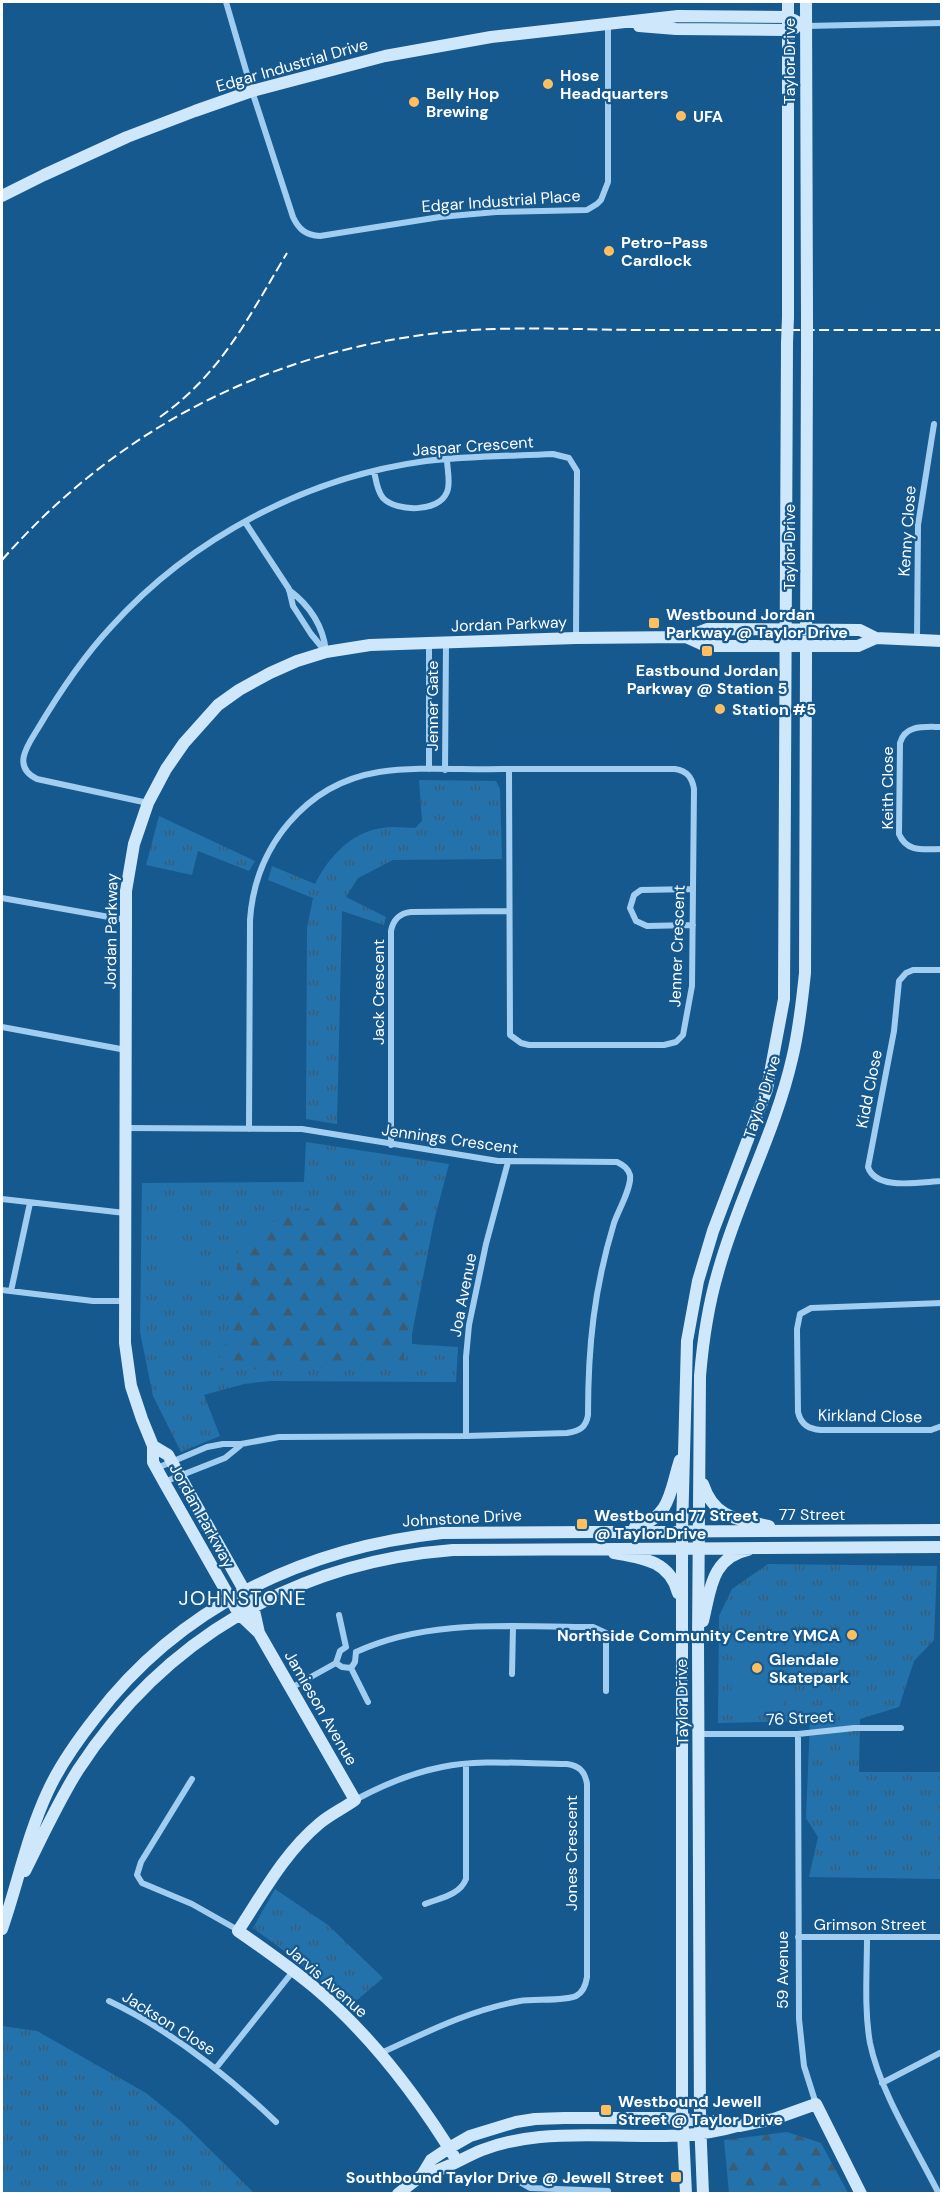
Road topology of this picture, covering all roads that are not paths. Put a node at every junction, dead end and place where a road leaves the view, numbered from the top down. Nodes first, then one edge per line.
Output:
1 (225, 2) edge
2 (788, 2) edge
3 (806, 2) edge
4 (942, 23) edge
5 (608, 24) junction
6 (788, 24) junction
7 (805, 26) junction
8 (252, 91) junction
9 (2, 196) edge
10 (934, 424) dead end
11 (447, 459) junction
12 (374, 471) junction
13 (245, 522) junction
14 (289, 589) junction
15 (787, 629) junction
16 (806, 629) junction
17 (686, 637) junction
18 (576, 638) junction
19 (876, 638) junction
20 (917, 640) junction
21 (942, 641) edge
22 (446, 643) junction
23 (429, 644) junction
24 (787, 646) junction
25 (806, 646) junction
26 (326, 652) junction
27 (942, 727) edge
28 (429, 770) junction
29 (445, 770) junction
30 (509, 770) junction
31 (148, 803) junction
32 (942, 849) edge
33 (693, 889) junction
34 (2, 898) edge
35 (509, 911) junction
36 (126, 920) junction
37 (693, 925) junction
38 (942, 969) edge
39 (2, 1027) edge
40 (126, 1050) junction
41 (126, 1128) junction
42 (249, 1129) junction
43 (391, 1145) junction
44 (508, 1162) junction
45 (942, 1181) edge
46 (2, 1199) edge
47 (30, 1203) junction
48 (125, 1213) junction
49 (2, 1290) edge
50 (11, 1291) junction
51 (125, 1300) junction
52 (942, 1303) edge
53 (942, 1426) edge
54 (466, 1436) junction
55 (241, 1444) junction
56 (153, 1446) junction
57 (684, 1446) junction
58 (172, 1461) junction
59 (157, 1468) junction
60 (699, 1470) junction
61 (179, 1475) junction
62 (164, 1482) junction
63 (622, 1530) junction
64 (682, 1530) junction
65 (700, 1530) junction
66 (942, 1530) edge
67 (793, 1531) junction
68 (771, 1546) junction
69 (682, 1547) junction
70 (699, 1547) junction
71 (942, 1547) edge
72 (581, 1548) junction
73 (244, 1591) junction
74 (230, 1599) junction
75 (254, 1606) junction
76 (681, 1606) junction
77 (239, 1614) junction
78 (339, 1615) dead end
79 (513, 1627) junction
80 (259, 1633) junction
81 (698, 1642) junction
82 (346, 1647) junction
83 (356, 1653) junction
84 (336, 1663) junction
85 (351, 1668) junction
86 (512, 1674) dead end
87 (290, 1689) junction
88 (606, 1690) dead end
89 (368, 1702) dead end
90 (901, 1728) dead end
91 (700, 1734) junction
92 (798, 1734) junction
93 (466, 1764) junction
94 (192, 1779) dead end
95 (355, 1800) junction
96 (16, 1888) junction
97 (7, 1898) edge
98 (425, 1904) dead end
99 (2, 1929) edge
100 (238, 1931) junction
101 (798, 1937) junction
102 (867, 1937) junction
103 (942, 1937) edge
104 (294, 1970) junction
105 (109, 2001) dead end
106 (942, 2052) edge
107 (381, 2054) junction
108 (216, 2068) junction
109 (882, 2083) junction
110 (816, 2104) junction
111 (682, 2120) junction
112 (700, 2120) junction
113 (276, 2122) dead end
114 (739, 2126) junction
115 (683, 2135) junction
116 (700, 2135) junction
117 (449, 2148) junction
118 (457, 2161) junction
119 (506, 2174) dead end
120 (422, 2175) junction
121 (398, 2193) edge
122 (609, 2193) edge
123 (686, 2193) edge
124 (703, 2193) edge
125 (861, 2193) edge
126 (939, 2193) edge

1 - 8 street
2 - 6 main road, Taylor Drive
3 - 7 main road, Taylor Drive
4 - 7 street
5 - 6 main road, Edgar Industrial Drive
5 - 8 main road, Edgar Industrial Drive
5 - 8 street, Edgar Industrial Place
6 - 7 main road, Edgar Industrial Drive
6 - 15 main road, Taylor Drive, bridge
7 - 16 main road, Taylor Drive, bridge
8 - 9 main road, Edgar Industrial Drive
10 - 20 street, Kenny Close
11 - 12 street, Jaspar Crescent
11 - 12 street
11 - 18 street, Jaspar Crescent
12 - 13 street, Jaspar Crescent
13 - 14 street
13 - 31 street, Jaspar Crescent
14 - 26 street
14 - 26 street
15 - 16 main road, Jordan Parkway
15 - 17 main road, Jordan Parkway
15 - 24 main road, Taylor Drive
16 - 19 main road, Jordan Parkway
16 - 25 main road, Taylor Drive
17 - 18 main road, Jordan Parkway
17 - 24 main road, Jordan Parkway
18 - 22 main road, Jordan Parkway
19 - 20 main road
19 - 25 main road, Jordan Parkway
20 - 21 main road
22 - 23 main road, Jordan Parkway
22 - 29 street, Jenner Gate
23 - 26 main road, Jordan Parkway
23 - 28 street, Jenner Gate
24 - 25 main road, Jordan Parkway
24 - 57 main road, Taylor Drive
25 - 60 main road, Taylor Drive
26 - 31 main road, Jordan Parkway
27 - 32 street, Keith Close
28 - 29 street, Jenner Crescent
28 - 42 street, Jenner Crescent
29 - 30 street, Jenner Crescent
30 - 33 street, Jenner Crescent
30 - 35 street, Jenner Crescent
31 - 36 main road, Jordan Parkway
33 - 37 street, Jenner Crescent
33 - 37 street
34 - 36 street
35 - 37 street, Jenner Crescent
35 - 43 street, Jack Crescent
36 - 40 main road, Jordan Parkway
38 - 45 street, Kidd Close
39 - 40 street
40 - 41 main road, Jordan Parkway
41 - 42 street, Jennings Crescent
41 - 48 main road, Jordan Parkway
42 - 43 street, Jennings Crescent
43 - 44 street, Jennings Crescent
44 - 54 street, Joa Avenue
44 - 54 street, Jennings Crescent
46 - 47 street
47 - 48 street
47 - 50 street
48 - 51 main road, Jordan Parkway
49 - 50 street
50 - 51 street
51 - 56 main road, Jordan Parkway
52 - 53 street, Kirkland Close
54 - 55 street, Jennings Crescent
55 - 58 street, Jennings Crescent
55 - 61 street, Jennings Crescent
56 - 58 main road, Jordan Parkway
56 - 59 main road, Jordan Parkway
57 - 63 main road
57 - 64 main road, Taylor Drive
58 - 59 street, Jennings Crescent
58 - 61 main road, Jordan Parkway
59 - 62 main road, Jordan Parkway
60 - 65 main road, Taylor Drive
60 - 67 main road
61 - 62 street, Jennings Crescent
61 - 73 main road, Jordan Parkway
62 - 74 main road, Jordan Parkway
63 - 64 main road, Johnstone Drive
63 - 73 main road, Johnstone Drive
64 - 65 main road, 77 Street
64 - 69 main road, Taylor Drive
65 - 67 main road, 77 Street
65 - 70 main road, Taylor Drive
66 - 67 main road, 77 Street
68 - 70 main road, 77 Street
68 - 71 main road, 77 Street
68 - 81 main road
69 - 70 main road, 77 Street
69 - 72 main road, Johnstone Drive
69 - 76 main road, Taylor Drive
70 - 81 main road, Taylor Drive
72 - 75 main road, Johnstone Drive
72 - 76 main road
73 - 74 main road, Johnstone Drive
73 - 75 main road, Jordan Parkway
74 - 77 main road, Jordan Parkway
74 - 96 main road, Johnstone Drive
75 - 77 main road, Johnstone Drive
75 - 80 main road, Jamieson Avenue
76 - 111 main road, Taylor Drive
77 - 80 main road, Jamieson Avenue
77 - 96 main road, Johnstone Drive
78 - 82 street
79 - 83 street
79 - 86 street
79 - 88 street
80 - 87 main road, Jamieson Avenue
81 - 91 main road, Taylor Drive
82 - 83 street
82 - 84 street
83 - 85 street
84 - 85 street
84 - 87 street
85 - 89 street
87 - 95 main road, Jamieson Avenue
90 - 92 street, 76 Street
91 - 92 street, 76 Street
91 - 112 main road, Taylor Drive
92 - 101 street, 59 Avenue
93 - 95 street, Jones Crescent
93 - 98 street
93 - 107 street, Jones Crescent
94 - 100 street, Jarvis Avenue
95 - 100 main road, Jones Crescent
96 - 97 main road, Johnstone Drive
97 - 99 main road, Johnstone Drive
100 - 104 main road, Jarvis Avenue
101 - 102 street, Grimson Street
101 - 110 street, 59 Avenue
102 - 103 street, Grimson Street
102 - 109 street
104 - 107 main road, Jarvis Avenue
104 - 108 street, Jackson Close
105 - 108 street, Jackson Close
106 - 109 street
107 - 117 main road, Jarvis Avenue
108 - 113 street, Jackson Close
109 - 126 street
110 - 114 main road
110 - 125 main road, 59 Avenue
111 - 112 main road
111 - 115 main road, Taylor Drive
111 - 117 main road
112 - 114 main road
112 - 116 main road, Taylor Drive
114 - 116 main road
115 - 116 main road
115 - 118 main road
115 - 123 main road, Taylor Drive
116 - 124 main road, Taylor Drive
117 - 118 main road, Jarvis Avenue
117 - 120 main road
118 - 120 main road
119 - 122 street
120 - 121 main road

